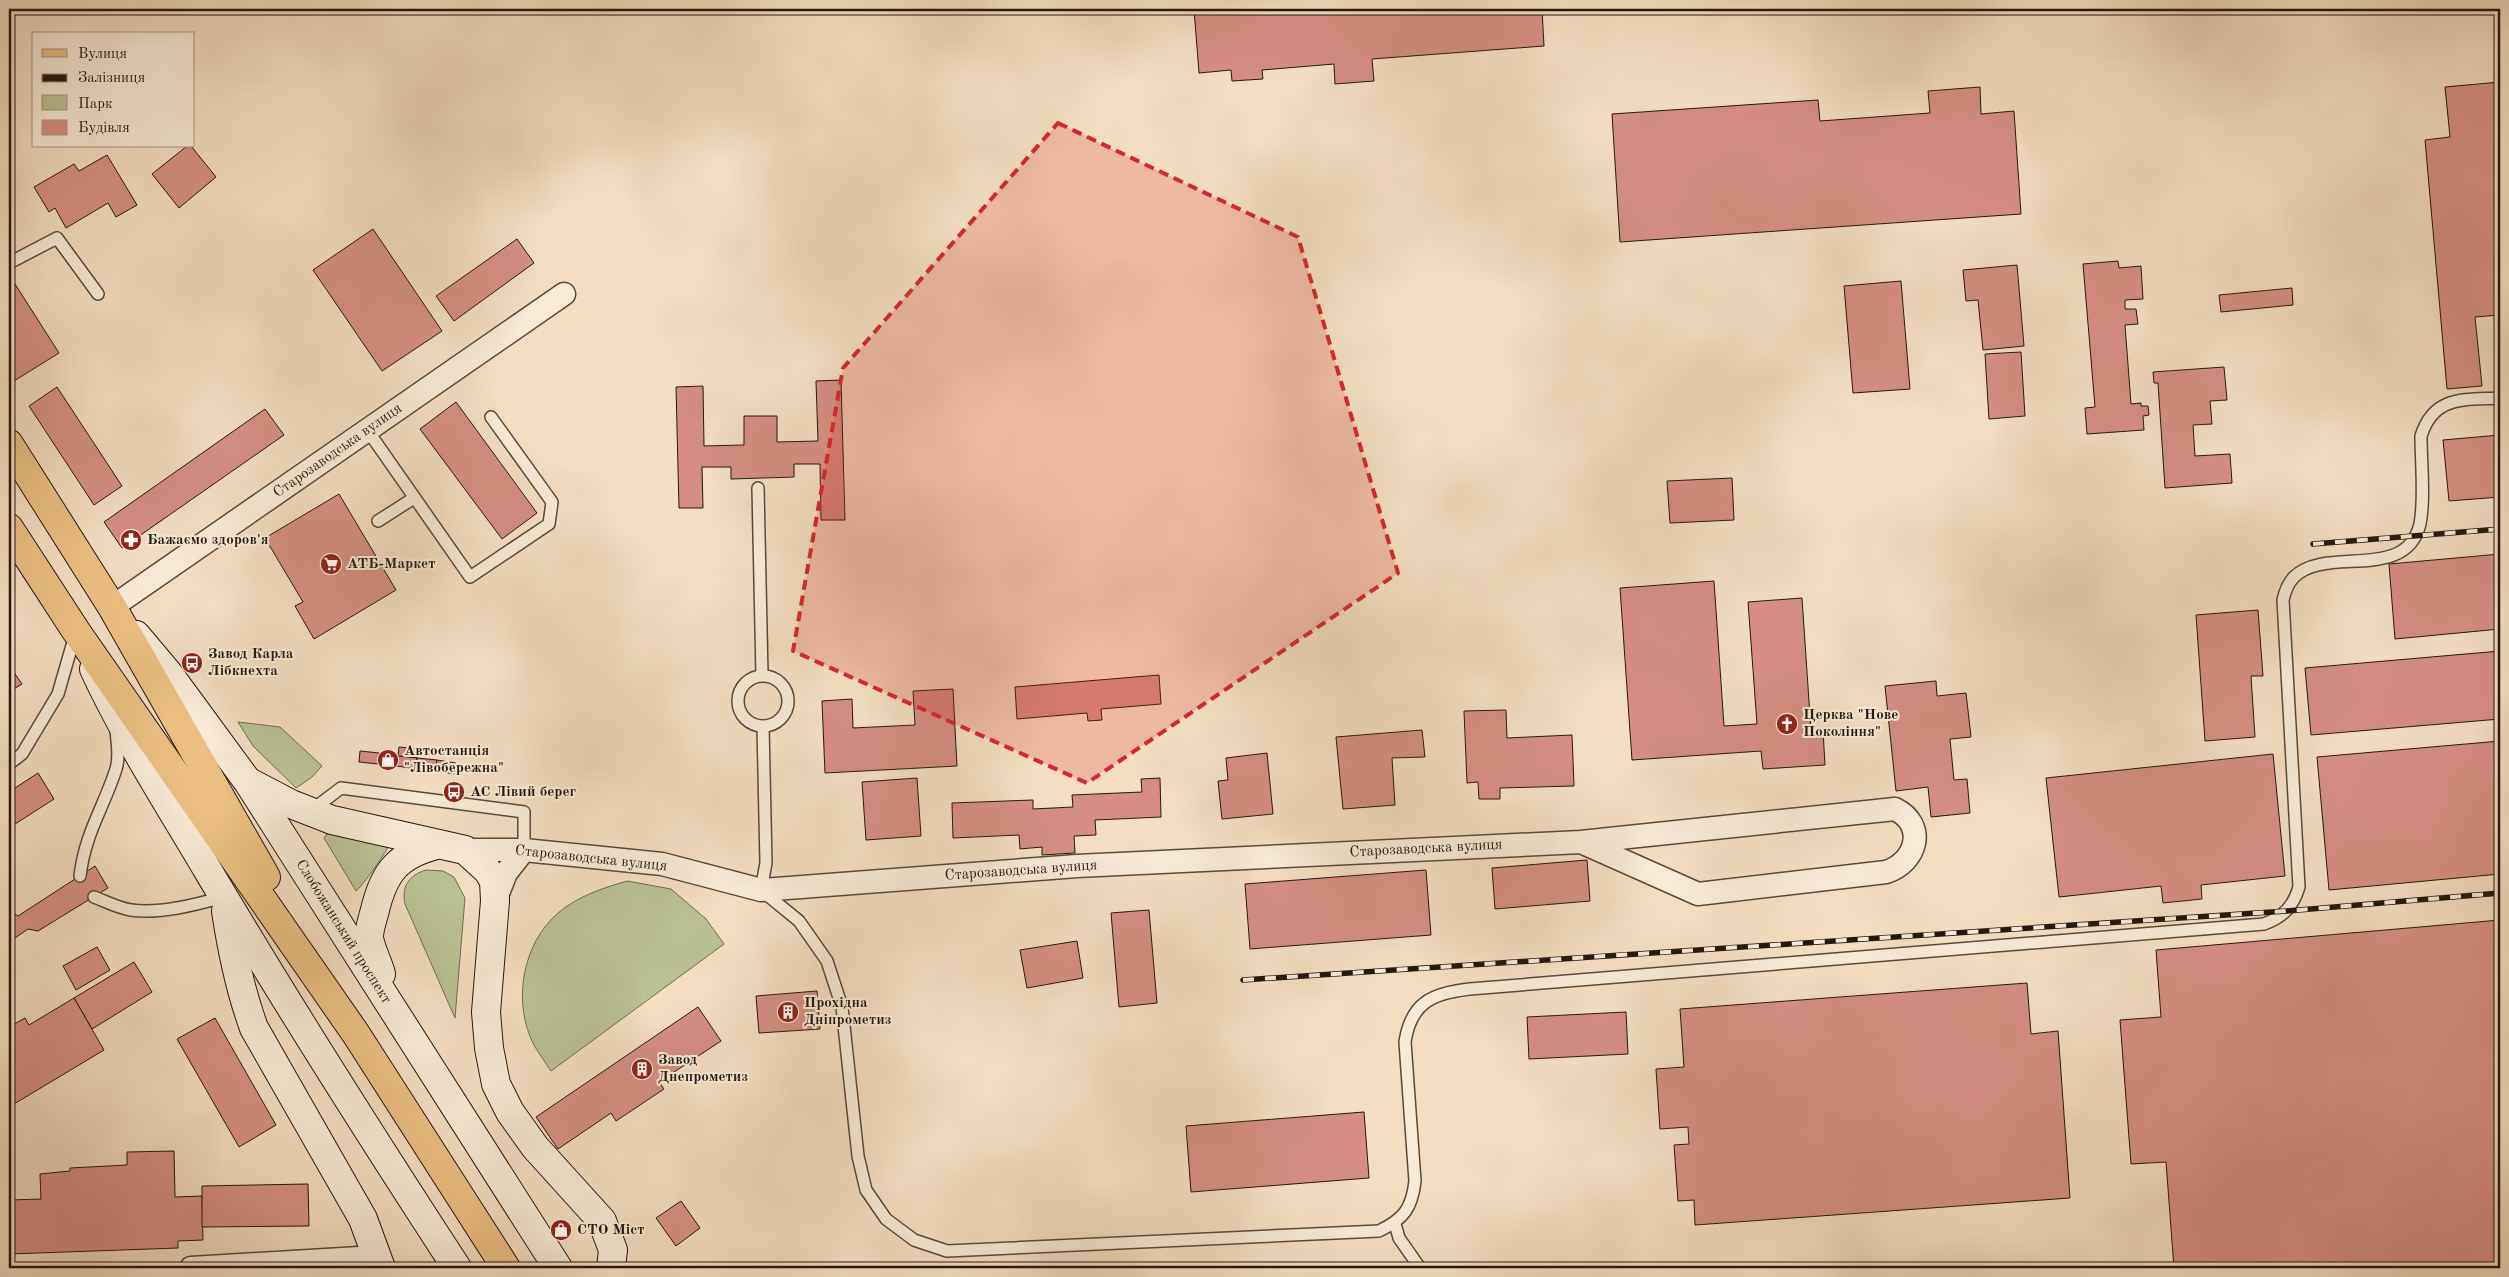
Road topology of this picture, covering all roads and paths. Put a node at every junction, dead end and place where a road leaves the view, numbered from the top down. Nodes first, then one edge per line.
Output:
1 (9, 263) edge
2 (98, 294) dead end
3 (564, 294) dead end
4 (2500, 398) edge
5 (491, 417) dead end
6 (368, 431) junction
7 (9, 444) edge
8 (758, 488) dead end
9 (414, 498) junction
10 (378, 521) dead end
11 (9, 528) edge
12 (112, 607) junction
13 (76, 631) junction
14 (762, 675) junction
15 (113, 711) junction
16 (763, 726) junction
17 (9, 764) edge
18 (248, 782) junction
19 (310, 811) junction
20 (1581, 842) junction
21 (436, 845) junction
22 (465, 850) junction
23 (524, 850) junction
24 (80, 876) dead end
25 (761, 890) junction
26 (94, 897) dead end
27 (224, 897) junction
28 (495, 901) junction
29 (292, 1009) junction
30 (394, 1013) junction
31 (254, 1028) junction
32 (356, 1034) junction
33 (1394, 1224) junction
34 (378, 1263) edge
35 (191, 1268) edge
36 (457, 1268) edge
37 (506, 1268) edge
38 (558, 1268) edge
39 (611, 1268) edge
40 (1420, 1268) edge

1 - 2 lane
3 - 6 street, Старозаводська вулиця
4 - 33 lane
5 - 9 lane
6 - 9 lane
6 - 12 street, Старозаводська вулиця
7 - 12 main road, Слобожанський проспект
8 - 14 lane
9 - 10 lane
11 - 13 main road, Слобожанський проспект
12 - 18 main road, Слобожанський проспект
12 - 32 main road, Слобожанський проспект
13 - 15 main road, Слобожанський проспект
13 - 17 lane
13 - 32 main road, Слобожанський проспект
14 - 16 lane
14 - 16 lane
15 - 24 lane
15 - 27 main road, Слобожанський проспект
16 - 25 lane
18 - 19 main road
18 - 30 main road, Слобожанський проспект
19 - 21 main road
19 - 23 lane
20 - 20 street, Старозаводська вулиця
20 - 25 street, Старозаводська вулиця
21 - 22 main road
21 - 30 main road
22 - 23 street, Старозаводська вулиця
22 - 28 main road
23 - 25 street, Старозаводська вулиця
23 - 28 street
25 - 33 lane
26 - 27 lane
27 - 29 main road, Слобожанський проспект
27 - 31 main road
28 - 39 main road
29 - 31 main road
29 - 36 main road, Слобожанський проспект
30 - 38 main road, Слобожанський проспект
31 - 34 main road
32 - 37 main road, Слобожанський проспект
33 - 40 lane
34 - 35 street

